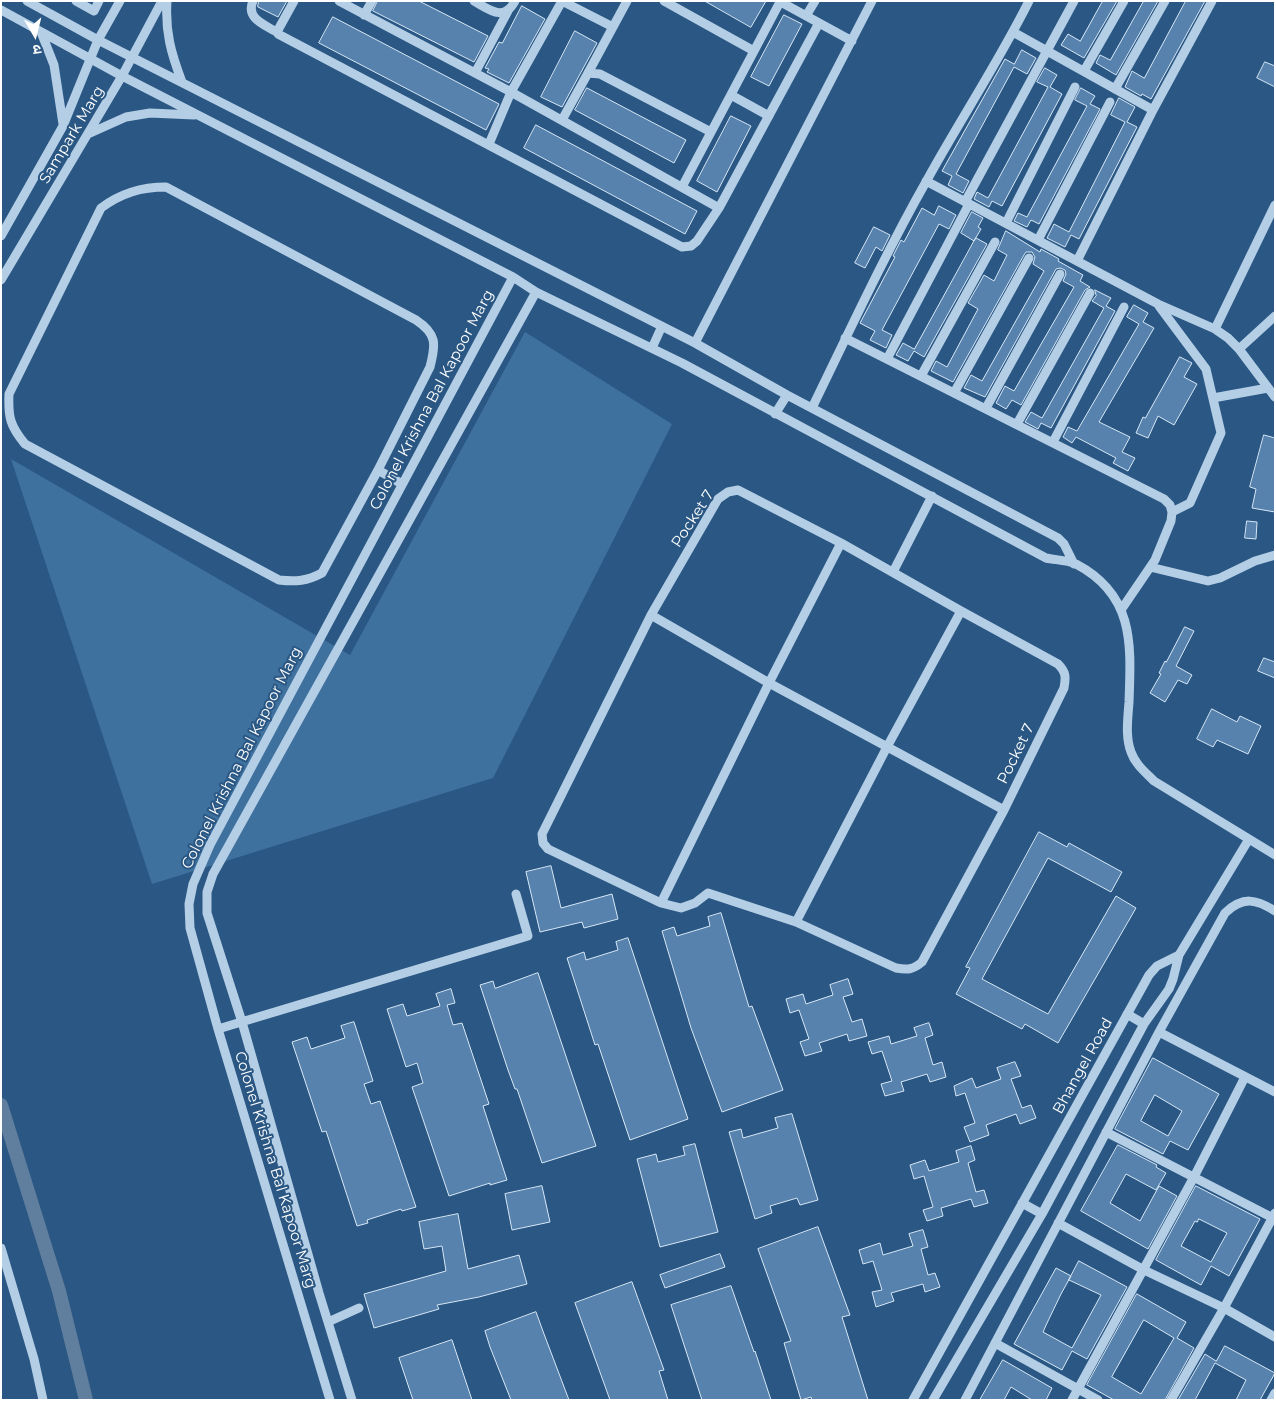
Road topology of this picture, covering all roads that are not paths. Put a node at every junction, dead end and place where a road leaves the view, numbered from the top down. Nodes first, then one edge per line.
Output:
1 (27, 1) edge
2 (76, 1) edge
3 (99, 1) edge
4 (120, 1) edge
5 (162, 1) edge
6 (167, 1) edge
7 (253, 1) edge
8 (294, 1) edge
9 (338, 1) edge
10 (372, 1) edge
11 (474, 1) edge
12 (516, 1) edge
13 (562, 1) edge
14 (627, 1) edge
15 (664, 1) edge
16 (815, 1) edge
17 (872, 1) edge
18 (1029, 1) edge
19 (1074, 1) edge
20 (1124, 1) edge
21 (1165, 1) edge
22 (1212, 1) edge
23 (779, 2) edge
24 (1, 10) edge
25 (508, 11) junction
26 (364, 15) junction
27 (806, 16) junction
28 (819, 23) junction
29 (613, 27) junction
30 (41, 32) junction
31 (1013, 32) junction
32 (278, 33) junction
33 (98, 40) junction
34 (852, 41) junction
35 (754, 51) junction
36 (1047, 51) junction
37 (132, 57) junction
38 (90, 59) junction
39 (1084, 72) junction
40 (475, 73) junction
41 (588, 73) junction
42 (122, 76) junction
43 (182, 82) junction
44 (1074, 87) dead end
45 (1115, 89) junction
46 (511, 92) junction
47 (731, 95) junction
48 (1110, 102) dead end
49 (1153, 110) junction
50 (199, 115) junction
51 (769, 116) junction
52 (562, 120) junction
53 (63, 126) junction
54 (711, 132) junction
55 (88, 134) junction
56 (489, 144) junction
57 (926, 181) junction
58 (682, 187) junction
59 (967, 203) junction
60 (1275, 205) edge
61 (719, 208) junction
62 (1006, 223) junction
63 (1, 236) edge
64 (1038, 240) junction
65 (995, 242) dead end
66 (1029, 258) dead end
67 (1077, 261) junction
68 (1060, 274) dead end
69 (513, 277) junction
70 (1, 280) edge
71 (536, 292) junction
72 (1090, 292) dead end
73 (1158, 304) junction
74 (1124, 307) dead end
75 (1275, 316) edge
76 (662, 326) junction
77 (1215, 329) junction
78 (845, 338) junction
79 (695, 342) junction
80 (652, 348) junction
81 (1239, 349) junction
82 (887, 359) junction
83 (921, 376) junction
84 (1268, 388) junction
85 (954, 393) junction
86 (787, 395) junction
87 (1213, 398) junction
88 (1275, 398) edge
89 (812, 408) junction
90 (986, 408) junction
91 (775, 414) junction
92 (1017, 424) junction
93 (1053, 442) junction
94 (378, 470) junction
95 (402, 484) junction
96 (932, 496) junction
97 (1172, 512) junction
98 (841, 543) junction
99 (1275, 554) edge
100 (1074, 564) junction
101 (1150, 568) junction
102 (893, 572) junction
103 (1121, 610) junction
104 (961, 611) junction
105 (651, 615) junction
106 (769, 684) junction
107 (887, 747) junction
108 (1004, 810) junction
109 (1249, 839) junction
110 (1275, 855) edge
111 (516, 894) dead end
112 (660, 902) junction
113 (1275, 911) edge
114 (796, 922) junction
115 (1179, 954) junction
116 (1127, 1014) junction
117 (242, 1022) junction
118 (1144, 1024) junction
119 (218, 1030) junction
120 (1159, 1032) junction
121 (1245, 1077) junction
122 (1275, 1092) edge
123 (1106, 1132) junction
124 (1194, 1177) junction
125 (1022, 1202) junction
126 (1042, 1214) junction
127 (1274, 1217) edge
128 (1058, 1223) junction
129 (1, 1248) edge
130 (1144, 1270) junction
131 (359, 1308) dead end
132 (1224, 1308) junction
133 (328, 1322) junction
134 (1275, 1336) edge
135 (995, 1343) junction
136 (1078, 1389) junction
137 (1275, 1392) edge
138 (43, 1400) edge
139 (330, 1400) edge
140 (352, 1400) edge
141 (913, 1400) edge
142 (933, 1400) edge
143 (965, 1400) edge
144 (1072, 1400) edge
145 (1098, 1400) edge
146 (1171, 1400) edge
147 (1271, 1400) edge

1 - 33 street
2 - 3 street
4 - 33 street, Sampark Marg
5 - 37 street, Sampark Marg
6 - 43 street
7 - 32 street
8 - 32 street
9 - 26 street
10 - 26 street
11 - 25 street
12 - 25 street
13 - 29 street
13 - 46 street
14 - 29 street
15 - 35 street
16 - 27 street
17 - 34 street
18 - 31 street
19 - 36 street
20 - 39 street
21 - 45 street
22 - 49 street
23 - 27 street
23 - 35 street
24 - 30 street
25 - 40 street
26 - 40 street
27 - 28 street
28 - 34 street
28 - 51 street
29 - 41 street
30 - 38 street
30 - 53 street
31 - 36 street
31 - 57 street
32 - 56 street
33 - 37 street
33 - 38 street, Sampark Marg
34 - 79 street
35 - 47 street
36 - 39 street
36 - 59 street
37 - 42 street, Sampark Marg
37 - 43 street
38 - 42 street
38 - 53 street, Sampark Marg
39 - 45 street
40 - 46 street
41 - 52 street
41 - 54 street
42 - 50 street
42 - 55 street, Sampark Marg
43 - 76 street
44 - 62 street
45 - 49 street
46 - 52 street
46 - 56 street
47 - 51 street
47 - 54 street
48 - 64 street
49 - 67 street
50 - 55 street
50 - 69 street
51 - 61 street
52 - 58 street
53 - 63 street, Sampark Marg
54 - 58 street
55 - 70 street, Sampark Marg
56 - 61 street
57 - 59 street
57 - 78 street
58 - 61 street
59 - 62 street
59 - 82 street
60 - 77 street
62 - 64 street
64 - 67 street
65 - 83 street
66 - 85 street
67 - 73 street
68 - 90 street
69 - 71 street
69 - 95 street, Colonel Krishna Bal Kapoor Marg
71 - 80 street
71 - 117 street
72 - 92 street
73 - 77 street
73 - 87 street
74 - 93 street
75 - 81 street
76 - 79 street
76 - 80 street
77 - 81 street
78 - 82 street
78 - 89 street
79 - 86 street
80 - 91 street
81 - 84 street
82 - 83 street
83 - 85 street
84 - 87 street
84 - 88 street
85 - 90 street
86 - 89 street
86 - 91 street
87 - 97 street
89 - 100 street
90 - 92 street
91 - 96 street
92 - 93 street
93 - 97 street
94 - 94 street
94 - 95 street
95 - 119 street, Colonel Krishna Bal Kapoor Marg
96 - 100 street
96 - 102 street
97 - 101 street
98 - 102 street, Pocket 7
98 - 105 street, Pocket 7
98 - 106 street
99 - 101 street
100 - 103 street
101 - 103 street
102 - 104 street, Pocket 7
103 - 109 street
104 - 107 street
104 - 108 street, Pocket 7
105 - 106 street
105 - 112 street, Pocket 7
106 - 107 street
106 - 112 street
107 - 108 street
107 - 114 street
108 - 114 street, Pocket 7
109 - 110 street
109 - 115 street
111 - 117 street
112 - 114 street, Pocket 7
113 - 120 street
115 - 116 street, Bhangel Road
115 - 118 street
116 - 118 street
116 - 125 street, Bhangel Road
117 - 119 street
117 - 133 street
118 - 126 street
119 - 139 street, Colonel Krishna Bal Kapoor Marg
120 - 121 street
120 - 123 street
121 - 122 street
121 - 124 street
123 - 124 street
123 - 128 street
124 - 127 street
124 - 130 street
125 - 126 street
125 - 141 street, Bhangel Road
126 - 142 street
127 - 132 street
128 - 130 street
128 - 135 street
129 - 138 street
130 - 132 street
130 - 136 street
131 - 133 street
132 - 134 street
132 - 146 street
133 - 140 street
135 - 136 street
135 - 143 street
136 - 144 street
136 - 145 street
137 - 147 street

